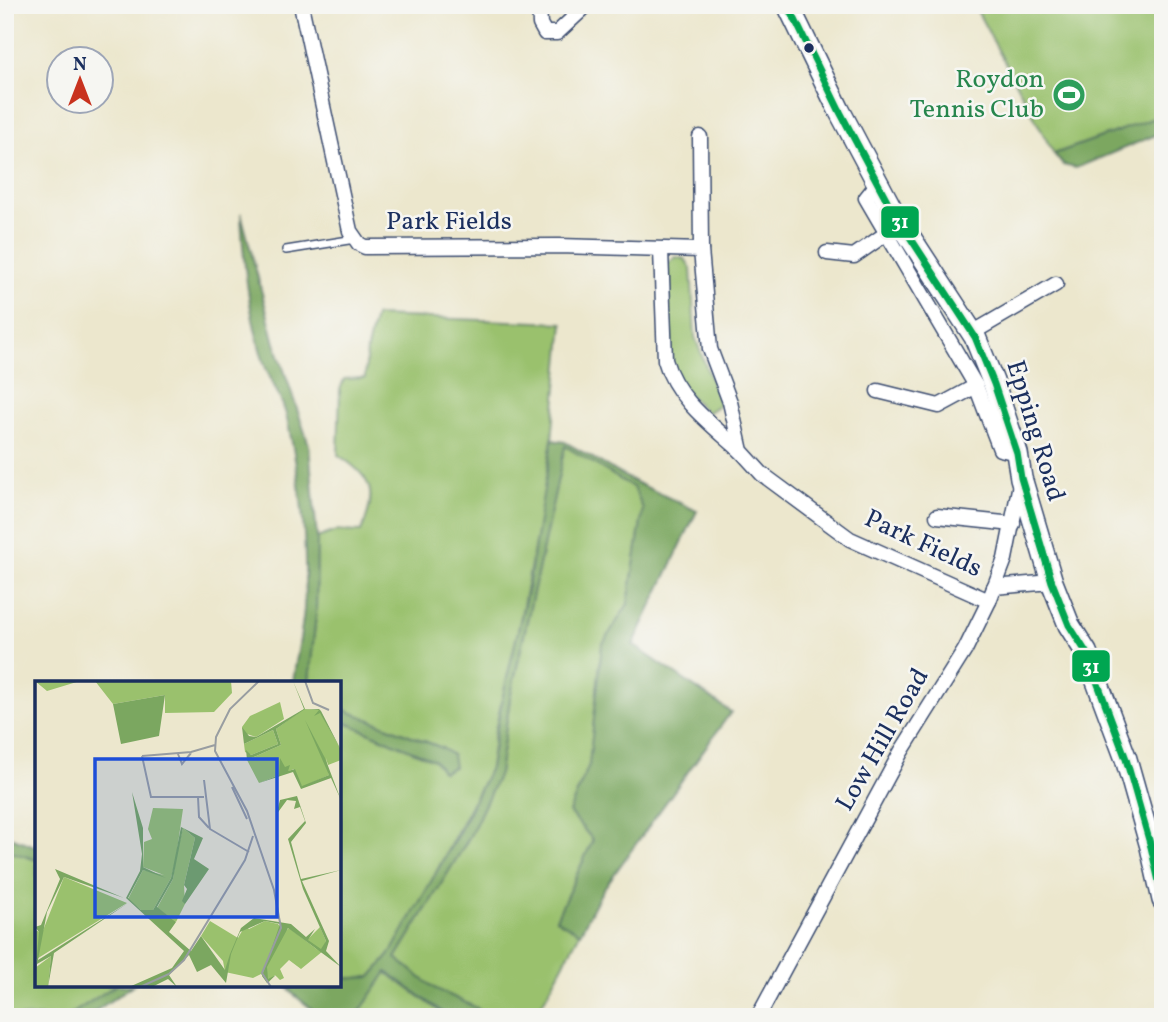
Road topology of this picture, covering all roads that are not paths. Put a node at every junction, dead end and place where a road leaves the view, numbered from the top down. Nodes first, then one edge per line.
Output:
1 (301, 5) edge
2 (539, 5) edge
3 (587, 5) edge
4 (788, 5) edge
5 (700, 137) dead end
6 (878, 183) junction
7 (887, 233) junction
8 (355, 239) junction
9 (286, 250) dead end
10 (661, 250) junction
11 (701, 250) junction
12 (827, 253) dead end
13 (1056, 284) dead end
14 (972, 334) junction
15 (976, 386) junction
16 (878, 391) dead end
17 (730, 402) junction
18 (705, 418) junction
19 (741, 451) junction
20 (1017, 453) junction
21 (1021, 478) junction
22 (937, 516) dead end
23 (1013, 524) junction
24 (1052, 582) junction
25 (991, 594) junction
26 (1163, 900) edge
27 (758, 1017) edge

1 - 8 street, Park Fields
2 - 3 street
4 - 6 main road, Epping Road
5 - 11 street
6 - 7 street
6 - 14 main road, Epping Road
7 - 12 street
7 - 15 street
8 - 9 lane
8 - 10 street, Park Fields
10 - 11 street, Park Fields
10 - 18 street, Park Fields
11 - 17 street
13 - 14 street
14 - 20 main road, Epping Road
15 - 16 street
15 - 20 street
17 - 18 street
17 - 19 street
18 - 19 street, Park Fields
19 - 25 street, Park Fields
20 - 21 main road, Epping Road
21 - 23 street, Low Hill Road
21 - 24 main road, Epping Road
22 - 23 street
23 - 25 street, Low Hill Road
24 - 25 street
24 - 26 main road, Epping Road
25 - 27 street, Low Hill Road

